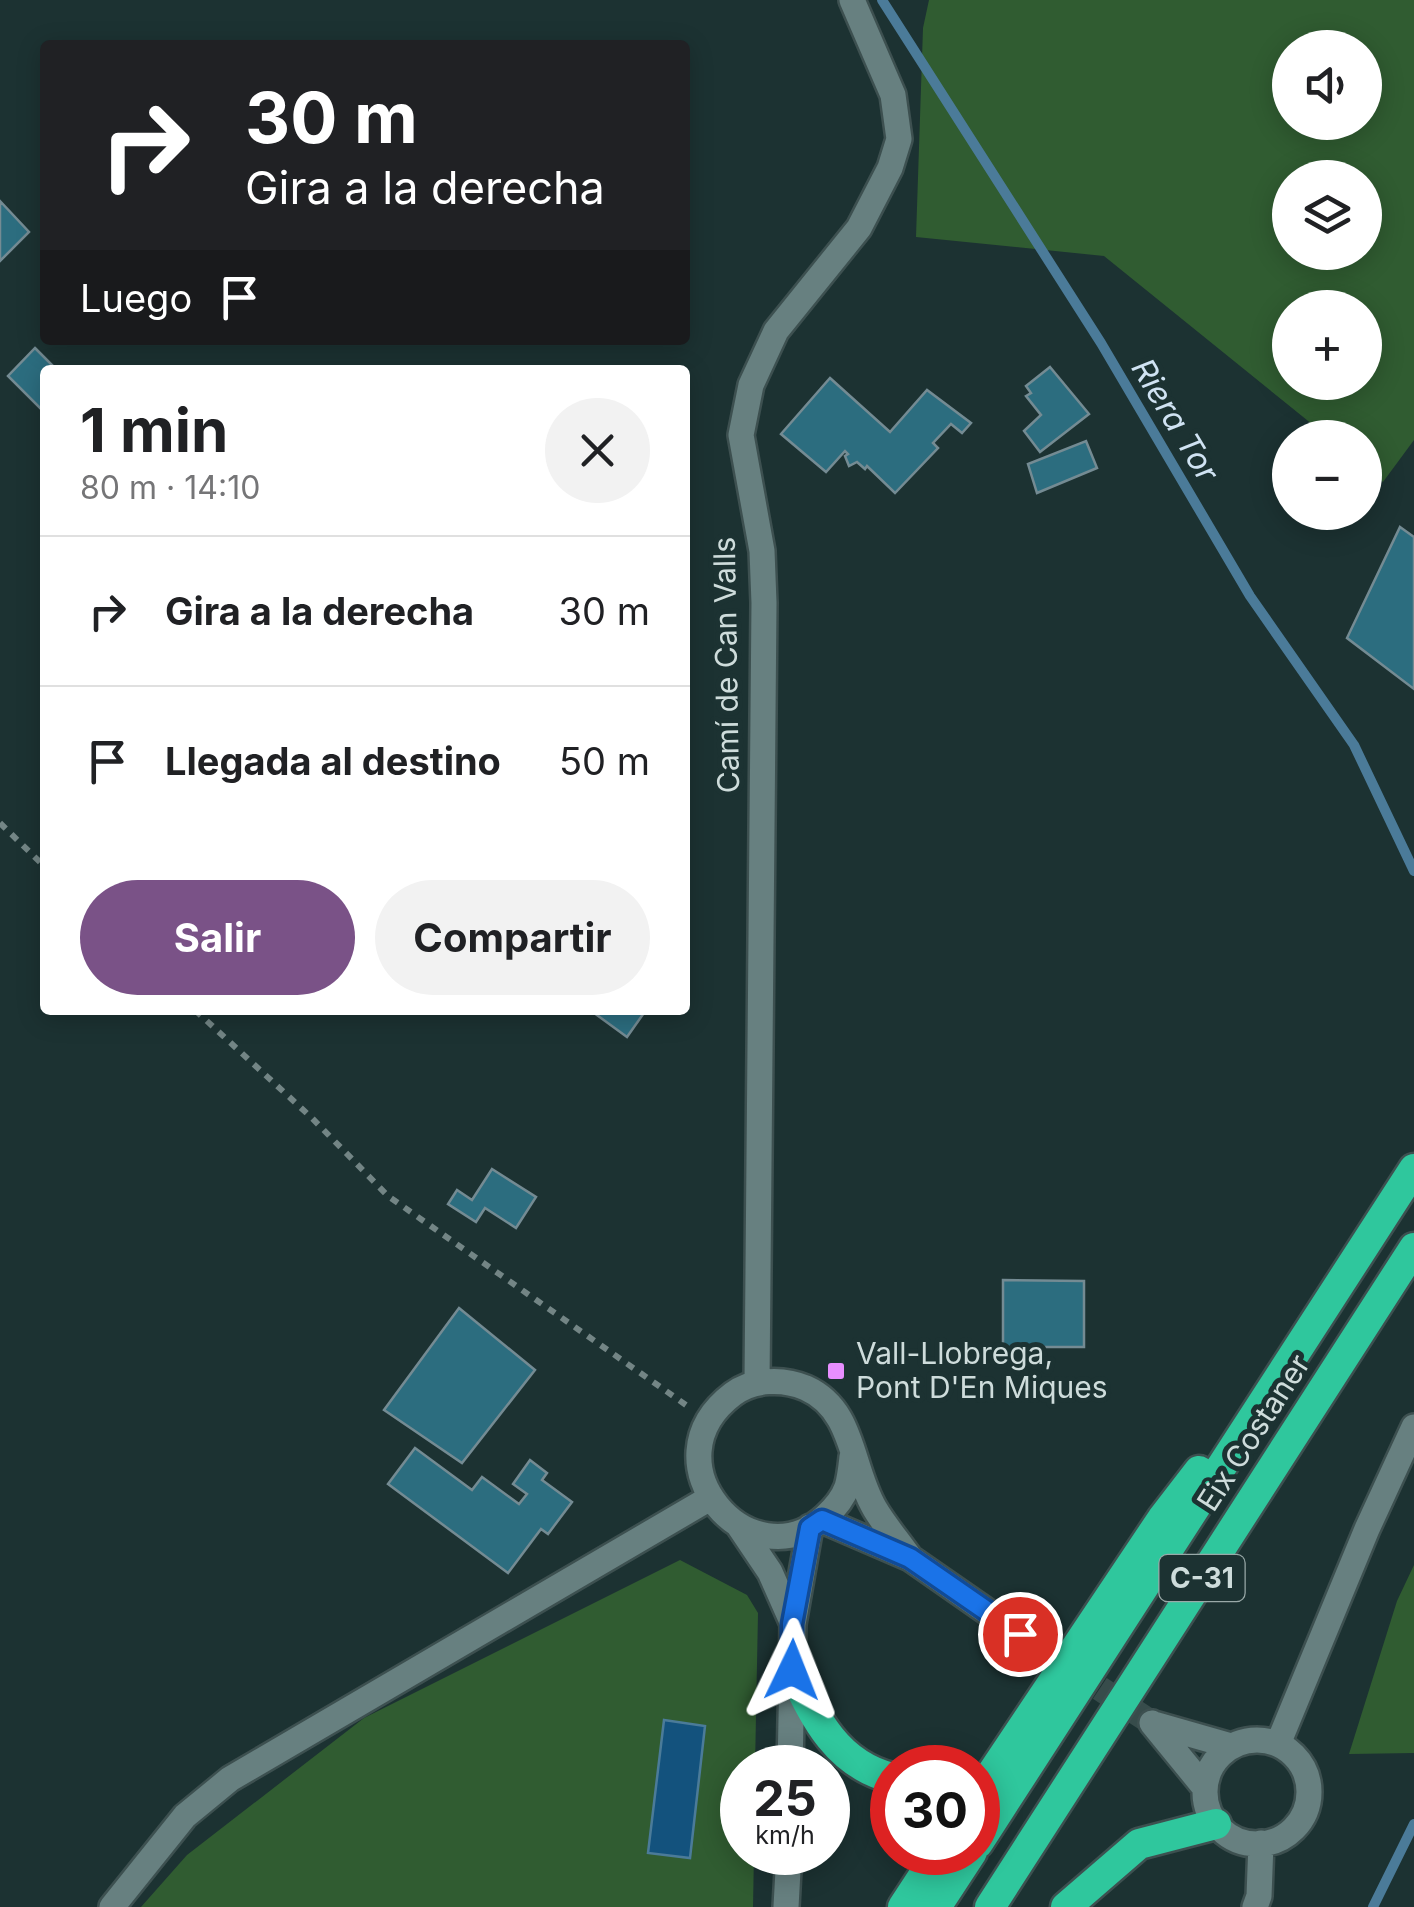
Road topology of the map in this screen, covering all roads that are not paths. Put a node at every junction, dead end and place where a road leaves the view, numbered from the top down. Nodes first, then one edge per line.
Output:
1 (852, 0) edge
2 (1414, 1170) edge
3 (1414, 1248) edge
4 (1324, 1311) junction
5 (758, 1383) junction
6 (1414, 1427) edge
7 (852, 1457) junction
8 (710, 1498) junction
9 (816, 1524) junction
10 (739, 1526) junction
11 (910, 1558) junction
12 (792, 1624) junction
13 (1048, 1654) tunnel mouth
14 (792, 1670) junction
15 (1278, 1744) junction
16 (790, 1745) edge
17 (1231, 1746) junction
18 (1006, 1750) junction
19 (1000, 1754) edge
20 (1000, 1759) edge
21 (870, 1771) edge
22 (1204, 1788) junction
23 (1000, 1809) edge
24 (1216, 1824) junction
25 (1261, 1844) junction
26 (787, 1875) edge
27 (924, 1875) edge
28 (957, 1875) edge
29 (112, 1907) edge
30 (786, 1907) edge
31 (904, 1907) edge
32 (936, 1907) edge
33 (990, 1907) edge
34 (1066, 1907) edge
35 (1255, 1907) edge

1 - 5 street, Camí de Can Valls
2 - 4 highway, C-31
3 - 33 highway, Eix Costaner / C-31
4 - 18 highway
4 - 23 highway, C-31
5 - 7 street
5 - 8 street
6 - 15 street
7 - 9 street
7 - 11 street
8 - 10 street
8 - 29 street
9 - 10 street
9 - 11 street
9 - 12 street
10 - 12 street
11 - 13 street
12 - 14 street
14 - 16 street
14 - 21 highway
15 - 17 street
15 - 25 street
17 - 22 street
17 - 22 street
18 - 19 highway
18 - 20 highway
22 - 24 street
24 - 25 street
24 - 34 highway
25 - 35 street
26 - 30 street
27 - 31 highway
28 - 32 highway

